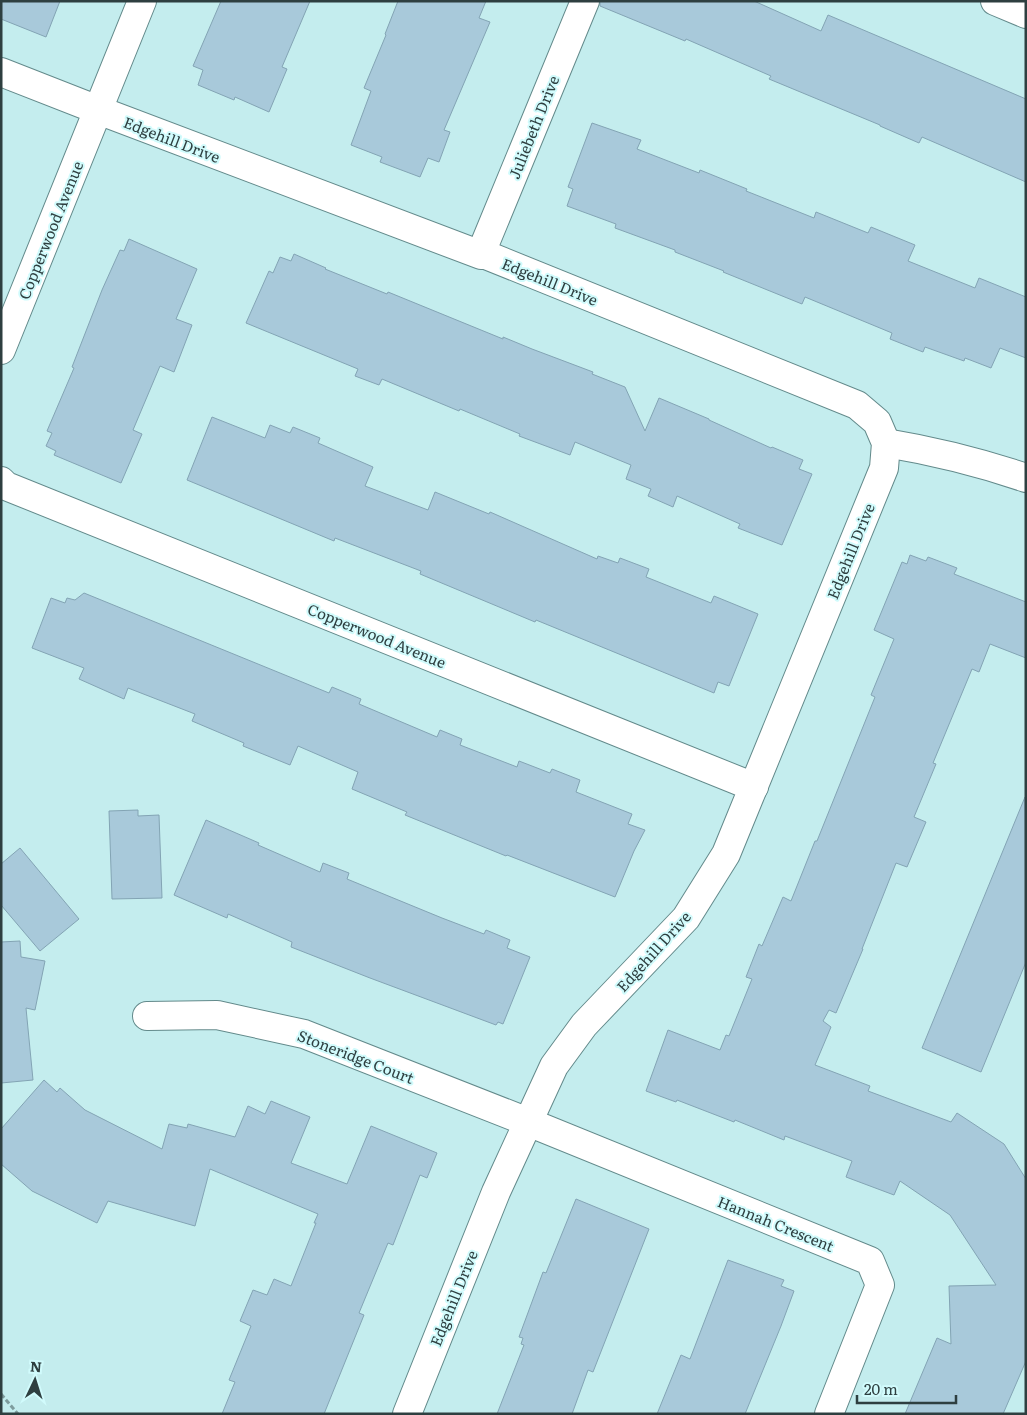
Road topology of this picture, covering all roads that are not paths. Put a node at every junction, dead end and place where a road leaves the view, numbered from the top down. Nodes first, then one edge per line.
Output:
1 (142, 1) edge
2 (585, 1) edge
3 (995, 1) edge
4 (1026, 14) edge
5 (1, 72) edge
6 (98, 110) junction
7 (481, 253) junction
8 (1, 350) edge
9 (886, 443) junction
10 (1026, 478) edge
11 (1, 481) edge
12 (754, 787) junction
13 (147, 1016) dead end
14 (528, 1122) junction
15 (407, 1414) edge
16 (829, 1414) edge

1 - 6 street, Copperwood Avenue
2 - 7 street, Juliebeth Drive
3 - 4 street
5 - 6 street, Edgehill Drive
6 - 7 street, Edgehill Drive
6 - 8 street, Copperwood Avenue
7 - 9 street, Edgehill Drive
9 - 10 street
9 - 12 street, Edgehill Drive
11 - 12 street, Copperwood Avenue
12 - 14 street, Edgehill Drive
13 - 14 street, Stoneridge Court
14 - 15 street, Edgehill Drive
14 - 16 street, Hannah Crescent

